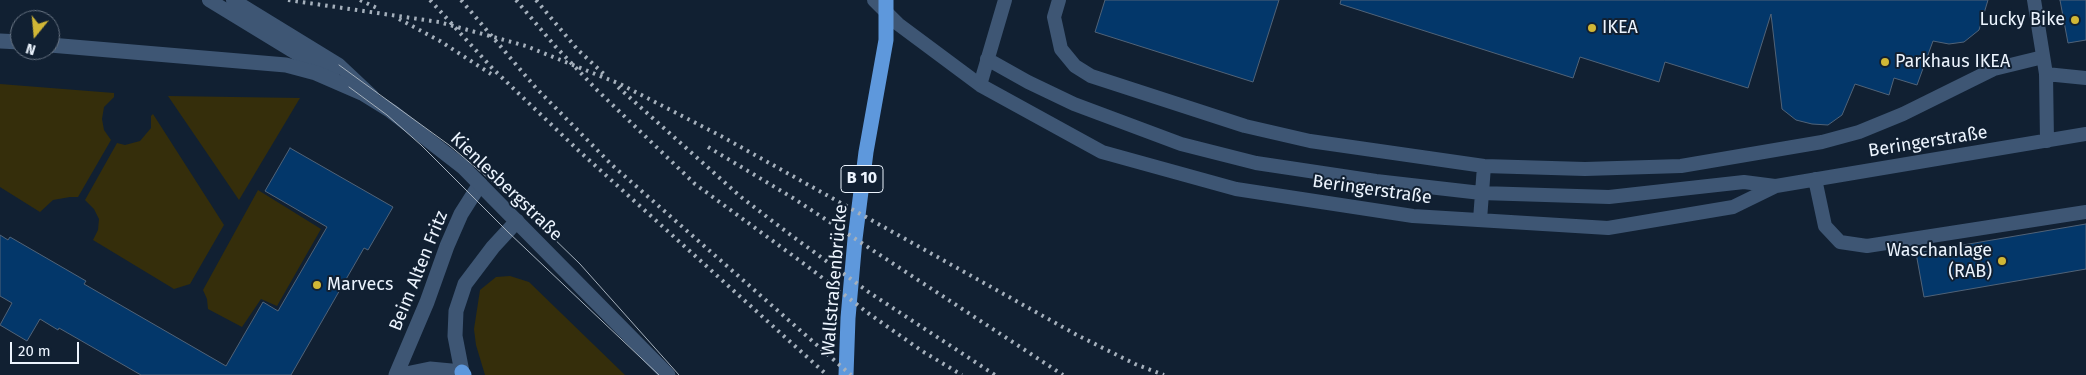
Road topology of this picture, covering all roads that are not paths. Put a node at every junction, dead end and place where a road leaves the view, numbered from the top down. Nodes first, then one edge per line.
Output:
1 (209, 0) edge
2 (233, 0) edge
3 (874, 0) edge
4 (886, 0) edge
5 (1005, 0) edge
6 (1059, 0) edge
7 (2034, 0) edge
8 (60, 46) edge
9 (2043, 58) junction
10 (987, 59) junction
11 (2046, 74) junction
12 (2086, 78) edge
13 (980, 85) junction
14 (349, 86) junction
15 (379, 103) junction
16 (2086, 134) edge
17 (2047, 141) junction
18 (1484, 166) junction
19 (1815, 179) junction
20 (480, 184) junction
21 (1776, 186) junction
22 (1481, 193) junction
23 (2086, 212) edge
24 (1480, 220) junction
25 (517, 221) junction
26 (848, 318) junction
27 (462, 374) edge
28 (396, 375) edge
29 (401, 375) edge
30 (668, 375) edge
31 (837, 375) edge
32 (846, 375) edge

1 - 14 lane
2 - 15 lane
3 - 13 lane, Beringerstraße
4 - 26 highway, Wallstraßenbrücke / B 10
5 - 10 lane
6 - 18 lane
7 - 9 lane
8 - 14 street, Kienlesbergstraße
9 - 11 lane
9 - 18 lane
10 - 13 lane
10 - 22 lane, Beringerstraße
11 - 12 lane
11 - 17 lane
13 - 24 lane, Beringerstraße
14 - 15 street, Kienlesbergstraße
15 - 20 street, Kienlesbergstraße
16 - 17 lane, Beringerstraße
17 - 19 lane, Beringerstraße
18 - 22 lane
19 - 21 lane, Beringerstraße
19 - 23 lane
20 - 25 street, Kienlesbergstraße
20 - 28 street, Beim Alten Fritz
21 - 22 lane, Beringerstraße
21 - 24 lane, Beringerstraße
22 - 24 lane
25 - 27 street
25 - 30 street, Kienlesbergstraße
26 - 31 highway
26 - 32 highway, Wallstraßenbrücke / B 10
27 - 29 street

